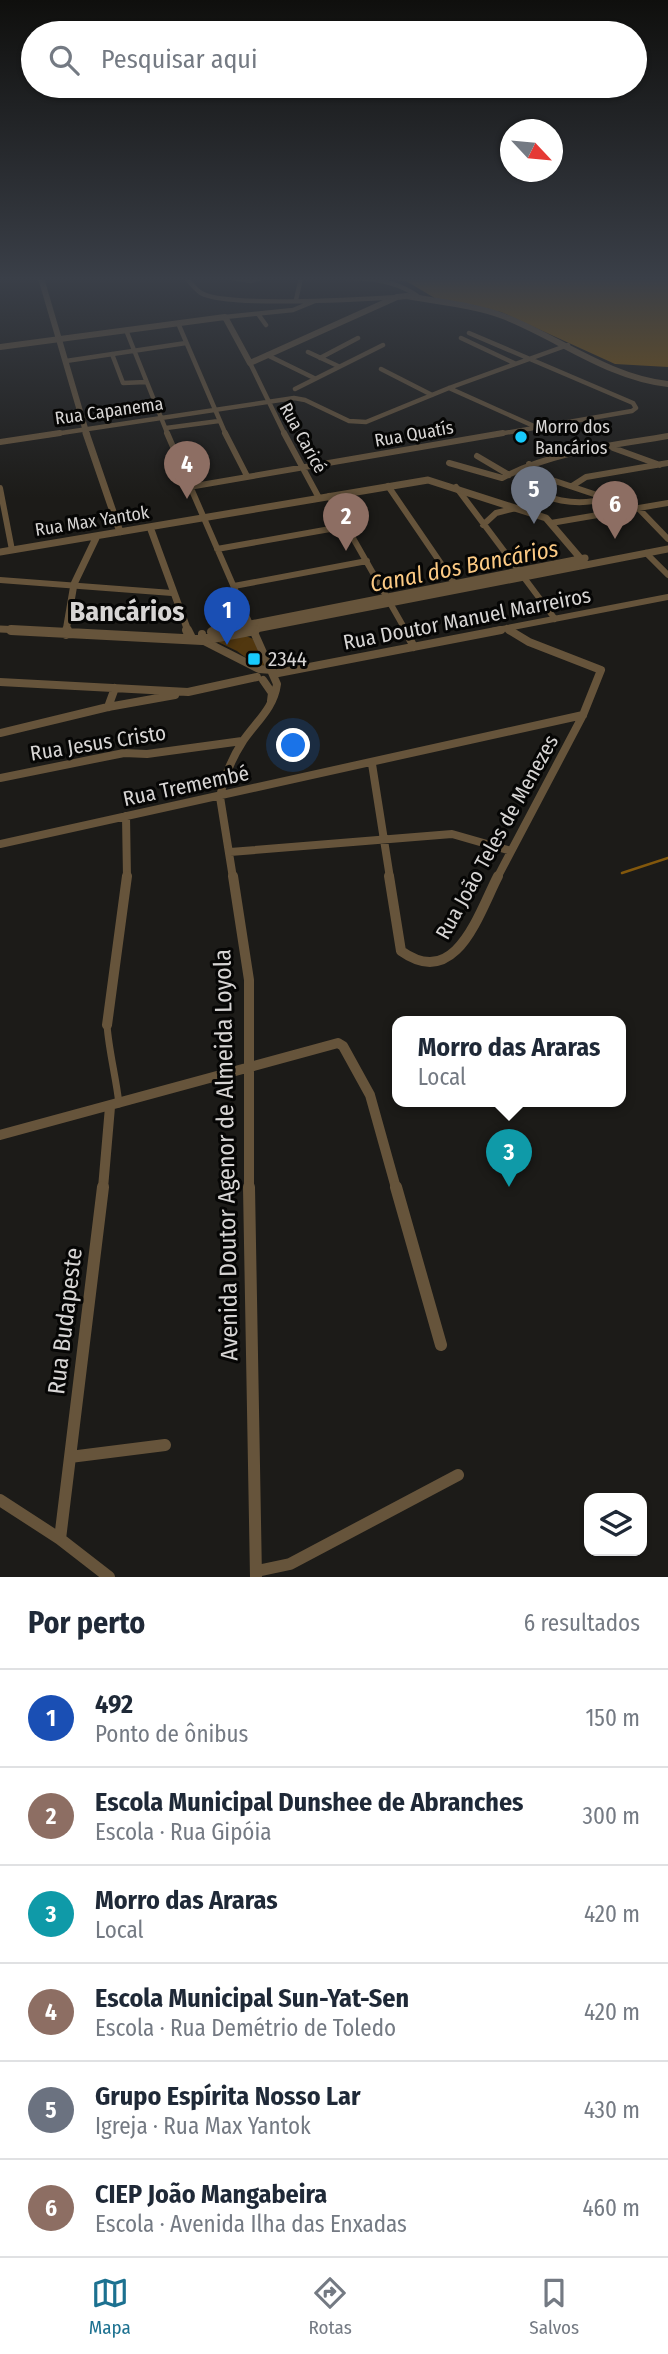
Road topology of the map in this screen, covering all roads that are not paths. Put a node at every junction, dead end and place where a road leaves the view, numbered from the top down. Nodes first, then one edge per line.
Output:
1 (136, 351) edge
2 (63, 352) edge
3 (131, 352) edge
4 (190, 352) edge
5 (244, 352) edge
6 (275, 352) edge
7 (308, 352) dead end
8 (332, 352) edge
9 (369, 352) edge
10 (490, 352) edge
11 (510, 352) edge
12 (549, 352) edge
13 (583, 352) edge
14 (112, 354) junction
15 (267, 355) junction
16 (320, 358) junction
17 (527, 359) junction
18 (66, 361) junction
19 (250, 363) junction
20 (514, 363) junction
21 (338, 366) junction
22 (381, 369) dead end
23 (314, 378) junction
24 (146, 382) junction
25 (667, 384) edge
26 (449, 388) junction
27 (295, 389) dead end
28 (432, 395) junction
29 (267, 402) junction
30 (214, 410) junction
31 (163, 418) junction
32 (219, 421) junction
33 (166, 428) junction
34 (538, 428) junction
35 (85, 429) junction
36 (668, 436) edge
37 (0, 442) edge
38 (610, 447) junction
39 (477, 456) dead end
40 (449, 463) dead end
41 (668, 463) edge
42 (529, 464) junction
43 (660, 465) junction
44 (302, 467) junction
45 (247, 476) junction
46 (505, 477) junction
47 (518, 485) dead end
48 (388, 486) junction
49 (572, 486) junction
50 (189, 487) junction
51 (456, 487) junction
52 (0, 488) edge
53 (329, 496) junction
54 (319, 498) junction
55 (607, 498) junction
56 (668, 503) edge
57 (518, 508) junction
58 (639, 509) junction
59 (203, 518) junction
60 (551, 523) junction
61 (483, 525) junction
62 (347, 526) junction
63 (150, 527) junction
64 (120, 531) junction
65 (97, 536) junction
66 (668, 541) edge
67 (668, 549) edge
68 (12, 550) junction
69 (217, 550) junction
70 (0, 552) edge
71 (646, 553) junction
72 (581, 559) junction
73 (367, 561) junction
74 (521, 575) junction
75 (668, 575) edge
76 (0, 580) edge
77 (74, 584) junction
78 (455, 584) junction
79 (234, 586) junction
80 (172, 593) junction
81 (668, 597) edge
82 (390, 600) junction
83 (555, 619) junction
84 (251, 627) junction
85 (507, 628) junction
86 (0, 629) edge
87 (66, 635) junction
88 (198, 637) junction
89 (414, 647) junction
90 (273, 673) junction
91 (259, 675) junction
92 (0, 682) edge
93 (115, 688) junction
94 (188, 692) junction
95 (108, 707) junction
96 (269, 707) junction
97 (583, 715) junction
98 (0, 733) edge
99 (243, 741) junction
100 (372, 764) junction
101 (0, 778) edge
102 (220, 797) junction
103 (126, 816) junction
104 (385, 838) junction
105 (0, 844) edge
106 (511, 851) junction
107 (230, 852) junction
108 (107, 1025) joint
109 (247, 1069) junction
110 (115, 1106) junction
111 (0, 1135) edge
112 (441, 1345) dead end
113 (165, 1445) dead end
114 (70, 1457) junction
115 (458, 1475) dead end
116 (0, 1500) edge
117 (60, 1539) junction
118 (257, 1574) edge
119 (109, 1577) edge

1 - 24 street
2 - 18 street
3 - 14 street
4 - 30 street
5 - 19 street, Rua Caricé
6 - 15 street
7 - 16 street
8 - 16 street
9 - 21 street
10 - 20 street
11 - 17 street
12 - 17 street
13 - 25 street
14 - 18 street
14 - 24 street
15 - 19 street
15 - 23 street
16 - 21 street
17 - 20 street
17 - 34 street, Rua Quatís
18 - 35 street
19 - 29 street, Rua Caricé
20 - 26 street
21 - 23 street
22 - 28 street
23 - 27 street
24 - 31 street
26 - 28 street
26 - 34 street
28 - 29 street, Rua Capanema
29 - 30 street, Rua Capanema
29 - 44 street, Rua Caricé
30 - 31 street, Rua Capanema
30 - 32 street
31 - 33 street
31 - 35 street, Rua Capanema
32 - 33 street
32 - 45 street
33 - 50 street
34 - 44 street, Rua Quatís
35 - 37 street, Rua Capanema
35 - 64 street
36 - 38 street
38 - 42 street
38 - 43 street
39 - 46 street
40 - 46 street
41 - 43 street
42 - 46 street
42 - 49 street
43 - 49 street
44 - 45 street, Rua Quatís
44 - 54 street, Rua Caricé
45 - 50 street, Rua Quatís
47 - 55 street
48 - 51 street, Rua Max Yantok
48 - 53 street, Rua Max Yantok
48 - 78 street
49 - 55 street
50 - 59 street
51 - 57 street, Rua Max Yantok
51 - 61 street
52 - 68 street
53 - 54 street, Rua Max Yantok
53 - 62 street
54 - 59 street, Rua Max Yantok
55 - 58 street
56 - 58 street
57 - 60 street, Rua Max Yantok
57 - 61 street
58 - 60 street
58 - 66 street
59 - 63 street, Rua Max Yantok
59 - 69 street
60 - 72 street, Rua Max Yantok
61 - 74 street
62 - 69 street
62 - 73 street
63 - 64 street, Rua Max Yantok
63 - 80 street
64 - 65 street, Rua Max Yantok
65 - 68 street, Rua Max Yantok
65 - 77 street
66 - 72 street
67 - 71 street
68 - 70 street, Rua Max Yantok
69 - 79 street
71 - 74 street
71 - 75 street
72 - 74 street
73 - 79 street
73 - 82 street
74 - 78 street
74 - 82 street
74 - 83 street
76 - 77 street
77 - 80 street
77 - 87 street
78 - 82 street
79 - 84 street
80 - 88 street
81 - 83 street, Rua Doutor Manuel Marreiros
82 - 84 street
82 - 89 street
83 - 85 street, Rua Doutor Manuel Marreiros
84 - 88 street
84 - 90 street
85 - 89 street, Rua Doutor Manuel Marreiros
85 - 97 street, Rua João Teles de Menezes
86 - 87 street
87 - 88 street
88 - 91 street
89 - 90 street, Rua Doutor Manuel Marreiros
90 - 91 street, Rua Doutor Manuel Marreiros
90 - 96 street
91 - 94 street
91 - 96 street
92 - 93 street
93 - 94 street
93 - 95 street
94 - 95 street
95 - 98 street
96 - 99 street, Avenida Doutor Agenor de Almeida Loyola
97 - 100 street, Rua Tremembé
97 - 106 street, Rua João Teles de Menezes
99 - 101 street, Rua Jesus Cristo
99 - 102 street, Avenida Doutor Agenor de Almeida Loyola
100 - 102 street, Rua Tremembé
100 - 104 street, Rua João Teles de Menezes
102 - 103 street, Rua Tremembé
102 - 107 street, Avenida Doutor Agenor de Almeida Loyola
103 - 105 street, Rua Tremembé
103 - 108 street, Rua Budapeste
104 - 106 street
104 - 106 street, Rua João Teles de Menezes
104 - 107 street
107 - 109 street, Avenida Doutor Agenor de Almeida Loyola
108 - 110 street, Rua Budapeste
109 - 110 street
109 - 112 street
109 - 118 street, Avenida Doutor Agenor de Almeida Loyola
110 - 111 street
110 - 114 street, Rua Budapeste
113 - 114 street
114 - 117 street, Rua Budapeste
115 - 118 street
116 - 117 street
117 - 119 street

